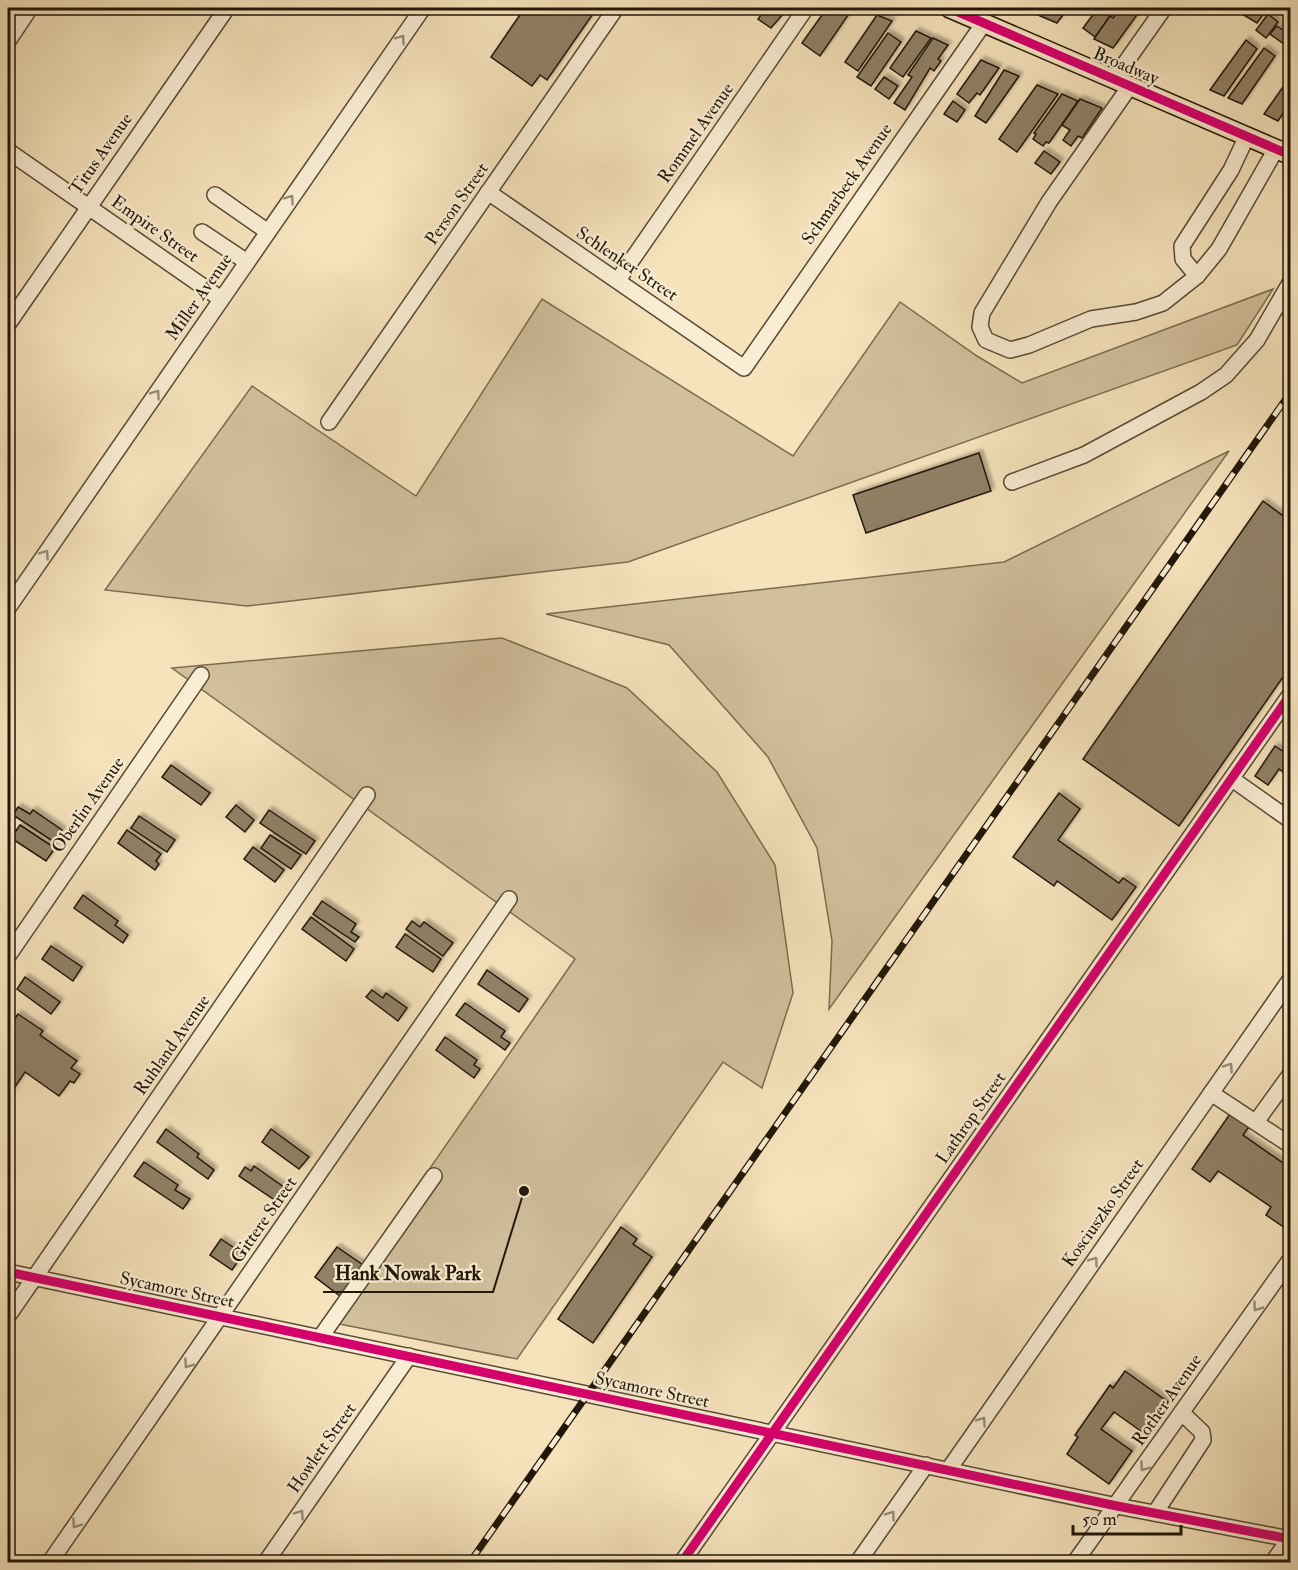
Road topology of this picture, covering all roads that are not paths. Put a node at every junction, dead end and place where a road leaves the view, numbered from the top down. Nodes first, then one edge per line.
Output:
1 (30, 8) edge
2 (227, 8) edge
3 (423, 8) edge
4 (616, 8) edge
5 (806, 8) edge
6 (949, 8) edge
7 (1164, 8) edge
8 (984, 22) junction
9 (8, 41) edge
10 (1122, 83) junction
11 (1247, 136) junction
12 (8, 151) edge
13 (1283, 152) edge
14 (488, 192) junction
15 (215, 195) dead end
16 (88, 206) junction
17 (202, 232) dead end
18 (268, 232) junction
19 (247, 262) junction
20 (1197, 276) junction
21 (618, 280) junction
22 (1290, 283) edge
23 (221, 299) junction
24 (8, 324) edge
25 (744, 368) joint
26 (329, 422) dead end
27 (1012, 482) dead end
28 (8, 608) edge
29 (201, 675) dead end
30 (1290, 695) edge
31 (1232, 779) junction
32 (367, 795) dead end
33 (1290, 820) edge
34 (509, 899) dead end
35 (8, 957) edge
36 (1290, 980) edge
37 (1290, 1075) edge
38 (1210, 1093) junction
39 (1256, 1122) junction
40 (1290, 1145) edge
41 (434, 1176) dead end
42 (1290, 1260) edge
43 (8, 1272) edge
44 (33, 1277) junction
45 (8, 1316) edge
46 (221, 1316) junction
47 (320, 1338) junction
48 (409, 1356) junction
49 (1182, 1413) junction
50 (772, 1432) junction
51 (927, 1465) junction
52 (949, 1469) junction
53 (1116, 1506) junction
54 (1155, 1513) junction
55 (1290, 1539) edge
56 (50, 1563) edge
57 (266, 1563) edge
58 (682, 1563) edge
59 (858, 1563) edge
60 (1075, 1563) edge
61 (1273, 1563) edge

1 - 9 street
2 - 16 street, Titus Avenue
18 -> 3 street, Miller Avenue
4 - 14 street, Person Street
5 - 21 street, Rommel Avenue
6 - 8 main road, Broadway
7 - 10 street
8 - 10 main road, Broadway
8 - 25 street, Schmarbeck Avenue
10 - 11 main road, Broadway
10 - 20 street
11 - 13 main road, Broadway
11 - 20 street
12 - 16 street, Empire Street
13 - 20 street
14 - 21 street, Schlenker Street
14 - 26 street, Person Street
15 - 18 street
16 - 23 street, Empire Street
16 - 24 street, Titus Avenue
17 - 19 street
18 - 19 street, Miller Avenue
19 - 23 street, Miller Avenue
21 - 25 street, Schlenker Street
22 - 27 street
28 -> 23 street, Miller Avenue
29 - 35 street, Oberlin Avenue
30 - 31 street, Lathrop Street
31 - 33 street
31 - 50 street, Lathrop Street
32 - 44 street, Ruhland Avenue
34 - 46 street, Gittere Street
38 -> 36 street, Kosciuszko Street
37 - 39 street
38 - 39 street
52 -> 38 street, Kosciuszko Street
39 - 40 street
41 - 47 street
42 -> 49 street, Rother Avenue
43 - 44 street, Sycamore Street
44 - 45 street, Ruhland Avenue
44 - 46 street, Sycamore Street
46 - 47 street, Sycamore Street
46 -> 56 street, Gittere Street
47 - 48 street, Sycamore Street
48 - 50 street, Sycamore Street
57 -> 48 street, Howlett Street
49 -> 53 street, Rother Avenue
49 - 54 street
50 - 51 street, Sycamore Street
50 - 58 street, Lathrop Street
51 - 52 street, Sycamore Street
59 -> 51 street
52 - 53 street, Sycamore Street
53 - 54 street, Sycamore Street
53 - 60 street, Rother Avenue
54 - 55 street, Sycamore Street
55 - 61 street

